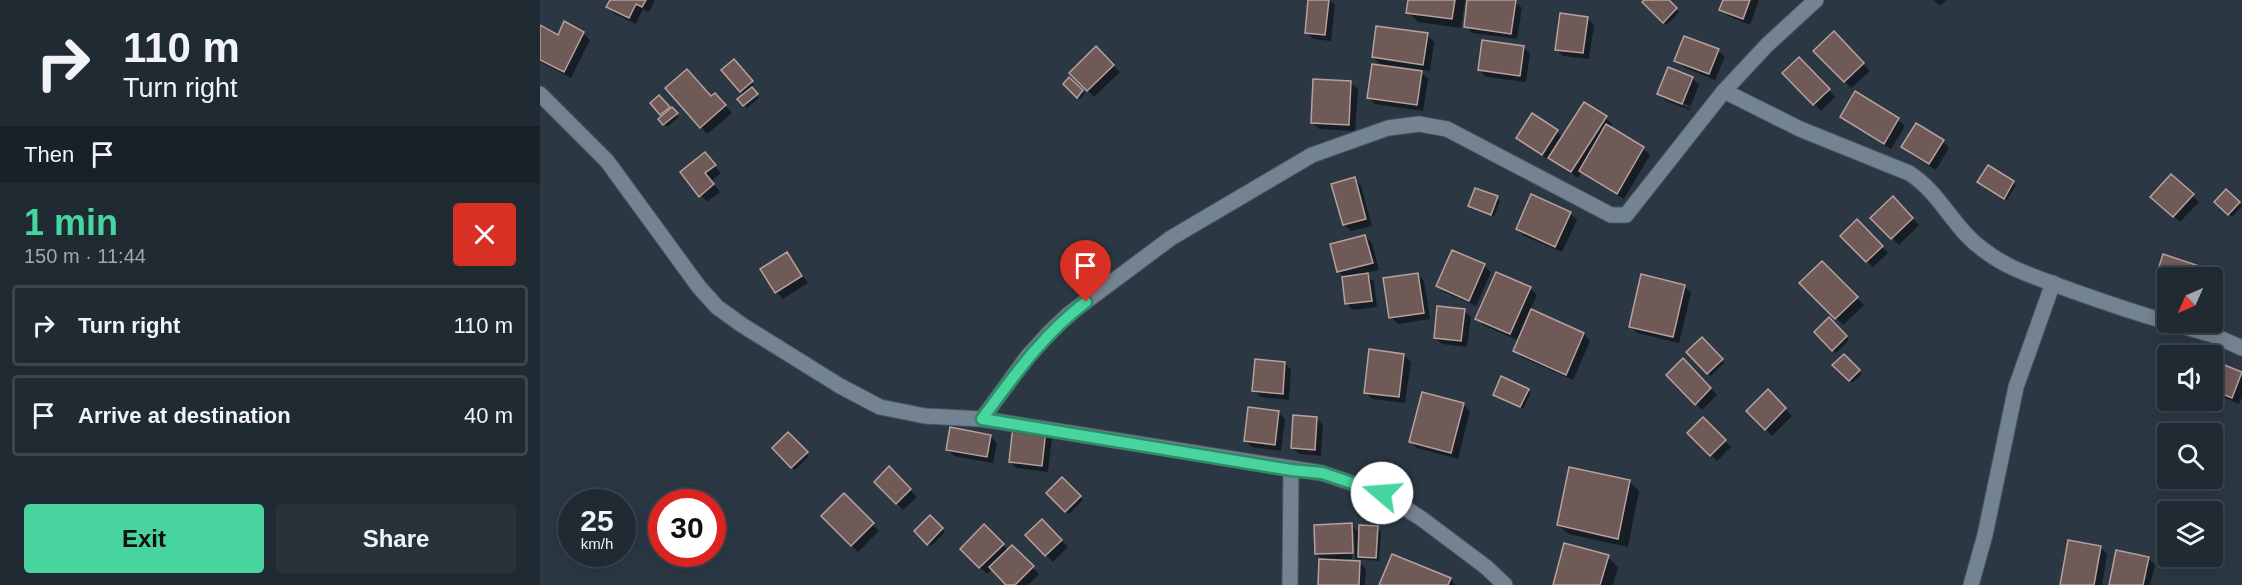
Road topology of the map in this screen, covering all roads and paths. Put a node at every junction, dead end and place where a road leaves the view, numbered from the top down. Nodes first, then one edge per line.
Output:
1 (1816, 0) edge
2 (1724, 91) junction
3 (540, 94) edge
4 (2053, 283) junction
5 (2157, 319) edge
6 (2206, 333) edge
7 (2242, 348) edge
8 (982, 419) junction
9 (1291, 470) junction
10 (1290, 585) edge
11 (1505, 585) edge
12 (1971, 585) edge

1 - 2 street
2 - 4 street
2 - 8 street
3 - 8 street
4 - 5 street
4 - 12 street
6 - 7 street
8 - 9 street
9 - 10 street
9 - 11 street

